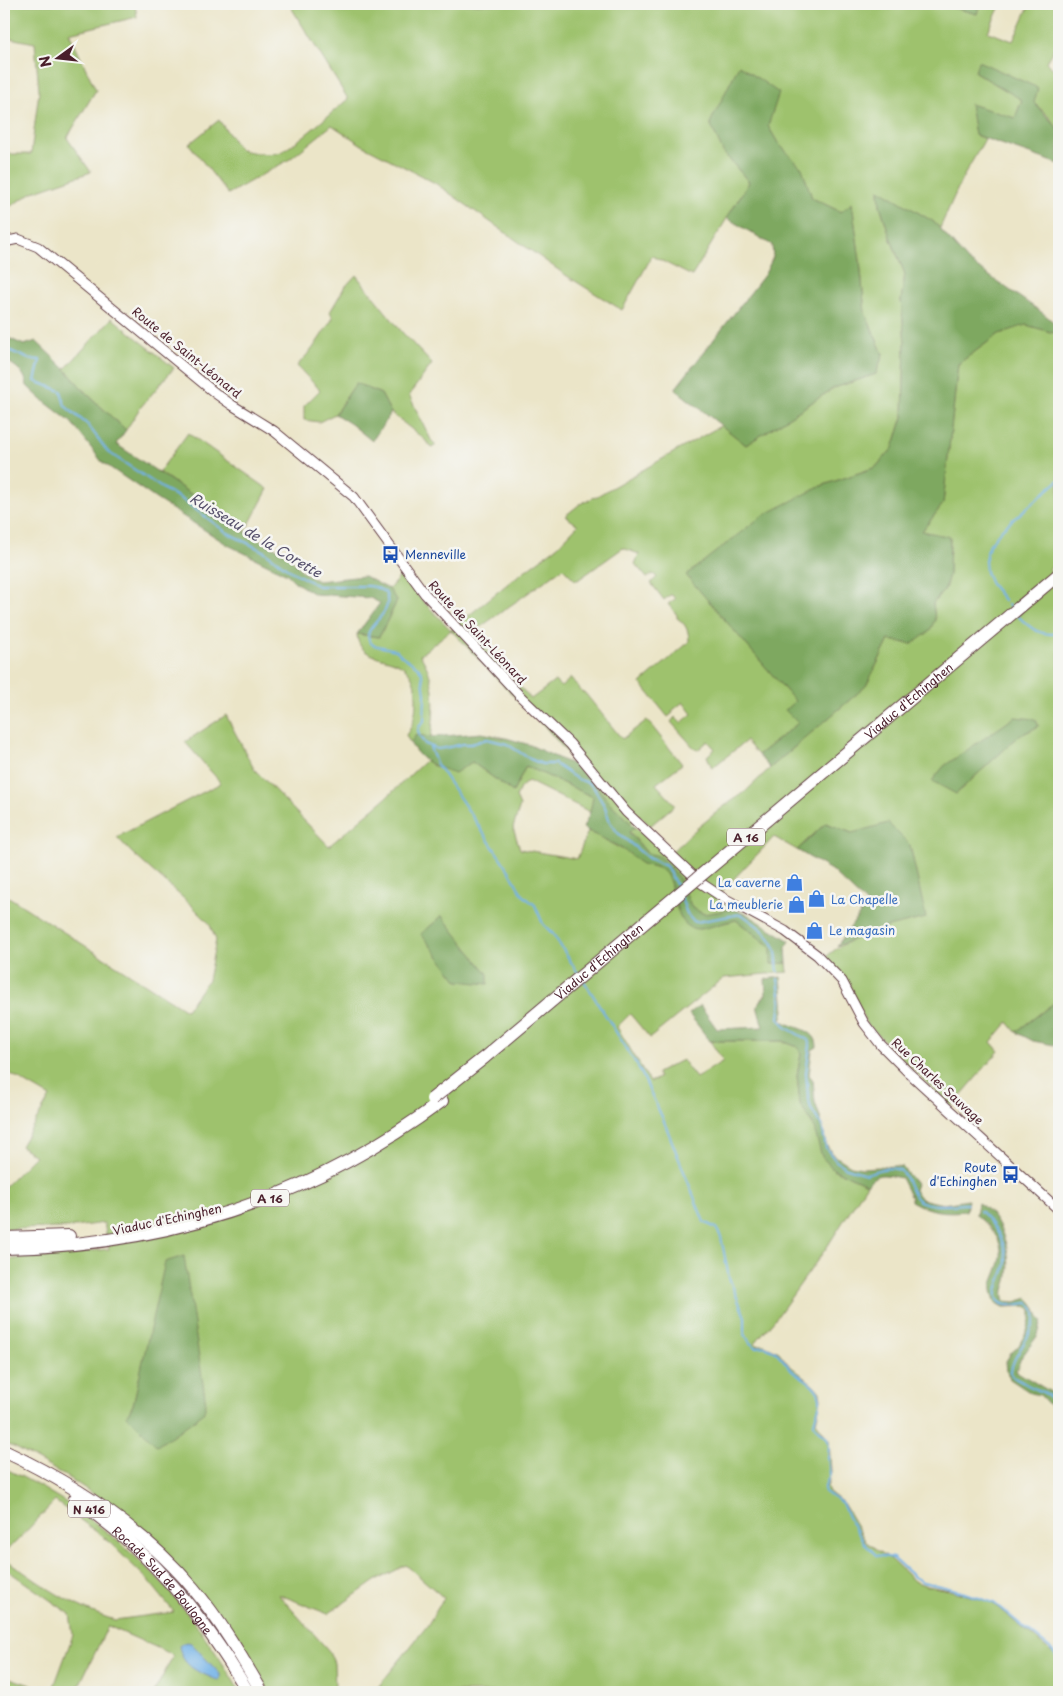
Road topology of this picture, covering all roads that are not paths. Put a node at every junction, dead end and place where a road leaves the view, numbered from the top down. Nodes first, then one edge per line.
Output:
1 (4, 242) edge
2 (1059, 574) edge
3 (1059, 584) edge
4 (817, 955) joint
5 (1059, 1210) edge
6 (4, 1238) edge
7 (75, 1241) junction
8 (4, 1248) edge
9 (4, 1252) edge
10 (4, 1451) edge
11 (4, 1459) edge
12 (211, 1622) junction
13 (248, 1692) edge
14 (262, 1692) edge

1 - 4 street, Route de Saint-Léonard
2 - 7 highway, Viaduc d'Echinghen / A 16, bridge
3 - 7 highway, Viaduc d'Echinghen / A 16
4 - 5 street, Rue Charles Sauvage
6 - 7 highway, A 16
7 - 8 highway, A 16
7 - 9 highway
10 - 12 highway, Rocade Sud de Boulogne / N 416
11 - 12 highway, Rocade Sud de Boulogne / N 416
12 - 13 highway, Rocade Sud de Boulogne / N 416
12 - 14 highway, Rocade Sud de Boulogne / N 416

